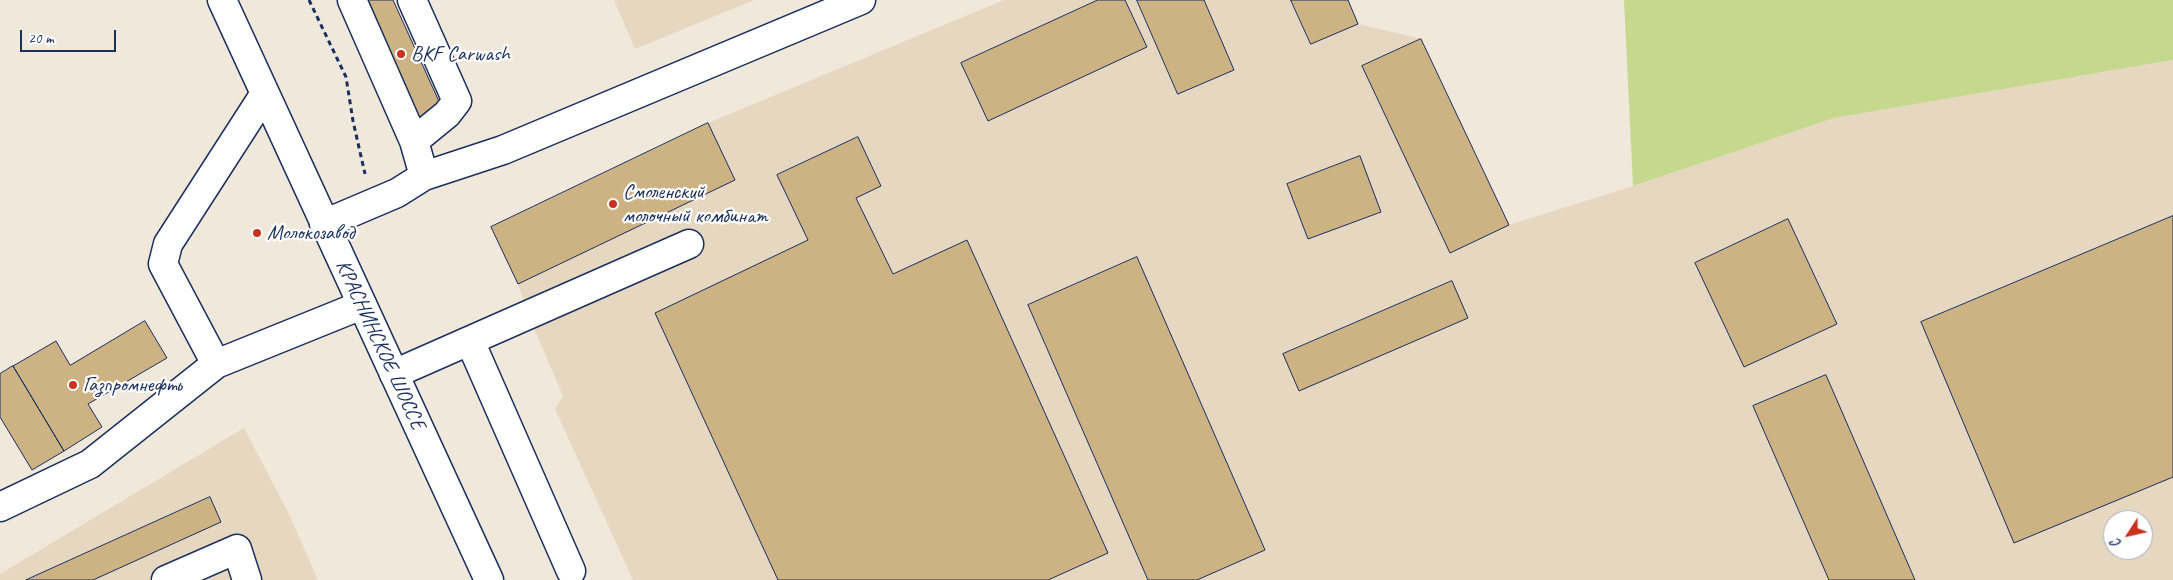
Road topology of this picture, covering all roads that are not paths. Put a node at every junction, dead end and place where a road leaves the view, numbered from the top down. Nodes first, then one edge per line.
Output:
1 (222, 0) edge
2 (352, 0) edge
3 (412, 0) edge
4 (862, 0) edge
5 (264, 95) junction
6 (414, 141) junction
7 (424, 176) junction
8 (324, 224) junction
9 (689, 244) dead end
10 (362, 305) junction
11 (470, 341) junction
12 (216, 364) junction
13 (394, 374) junction
14 (0, 507) edge
15 (571, 571) dead end
16 (166, 580) edge
17 (247, 580) edge
18 (489, 580) edge

1 - 5 main road, КРАСНИНСКОЕ ШОССЕ
2 - 6 main road
3 - 6 main road
4 - 7 main road
5 - 8 main road, КРАСНИНСКОЕ ШОССЕ
5 - 12 main road
6 - 7 main road
7 - 8 main road
8 - 10 main road, КРАСНИНСКОЕ ШОССЕ
9 - 11 main road
10 - 12 main road
10 - 13 main road, КРАСНИНСКОЕ ШОССЕ
11 - 13 main road
11 - 15 main road
12 - 14 main road
13 - 18 main road, КРАСНИНСКОЕ ШОССЕ
16 - 17 main road

